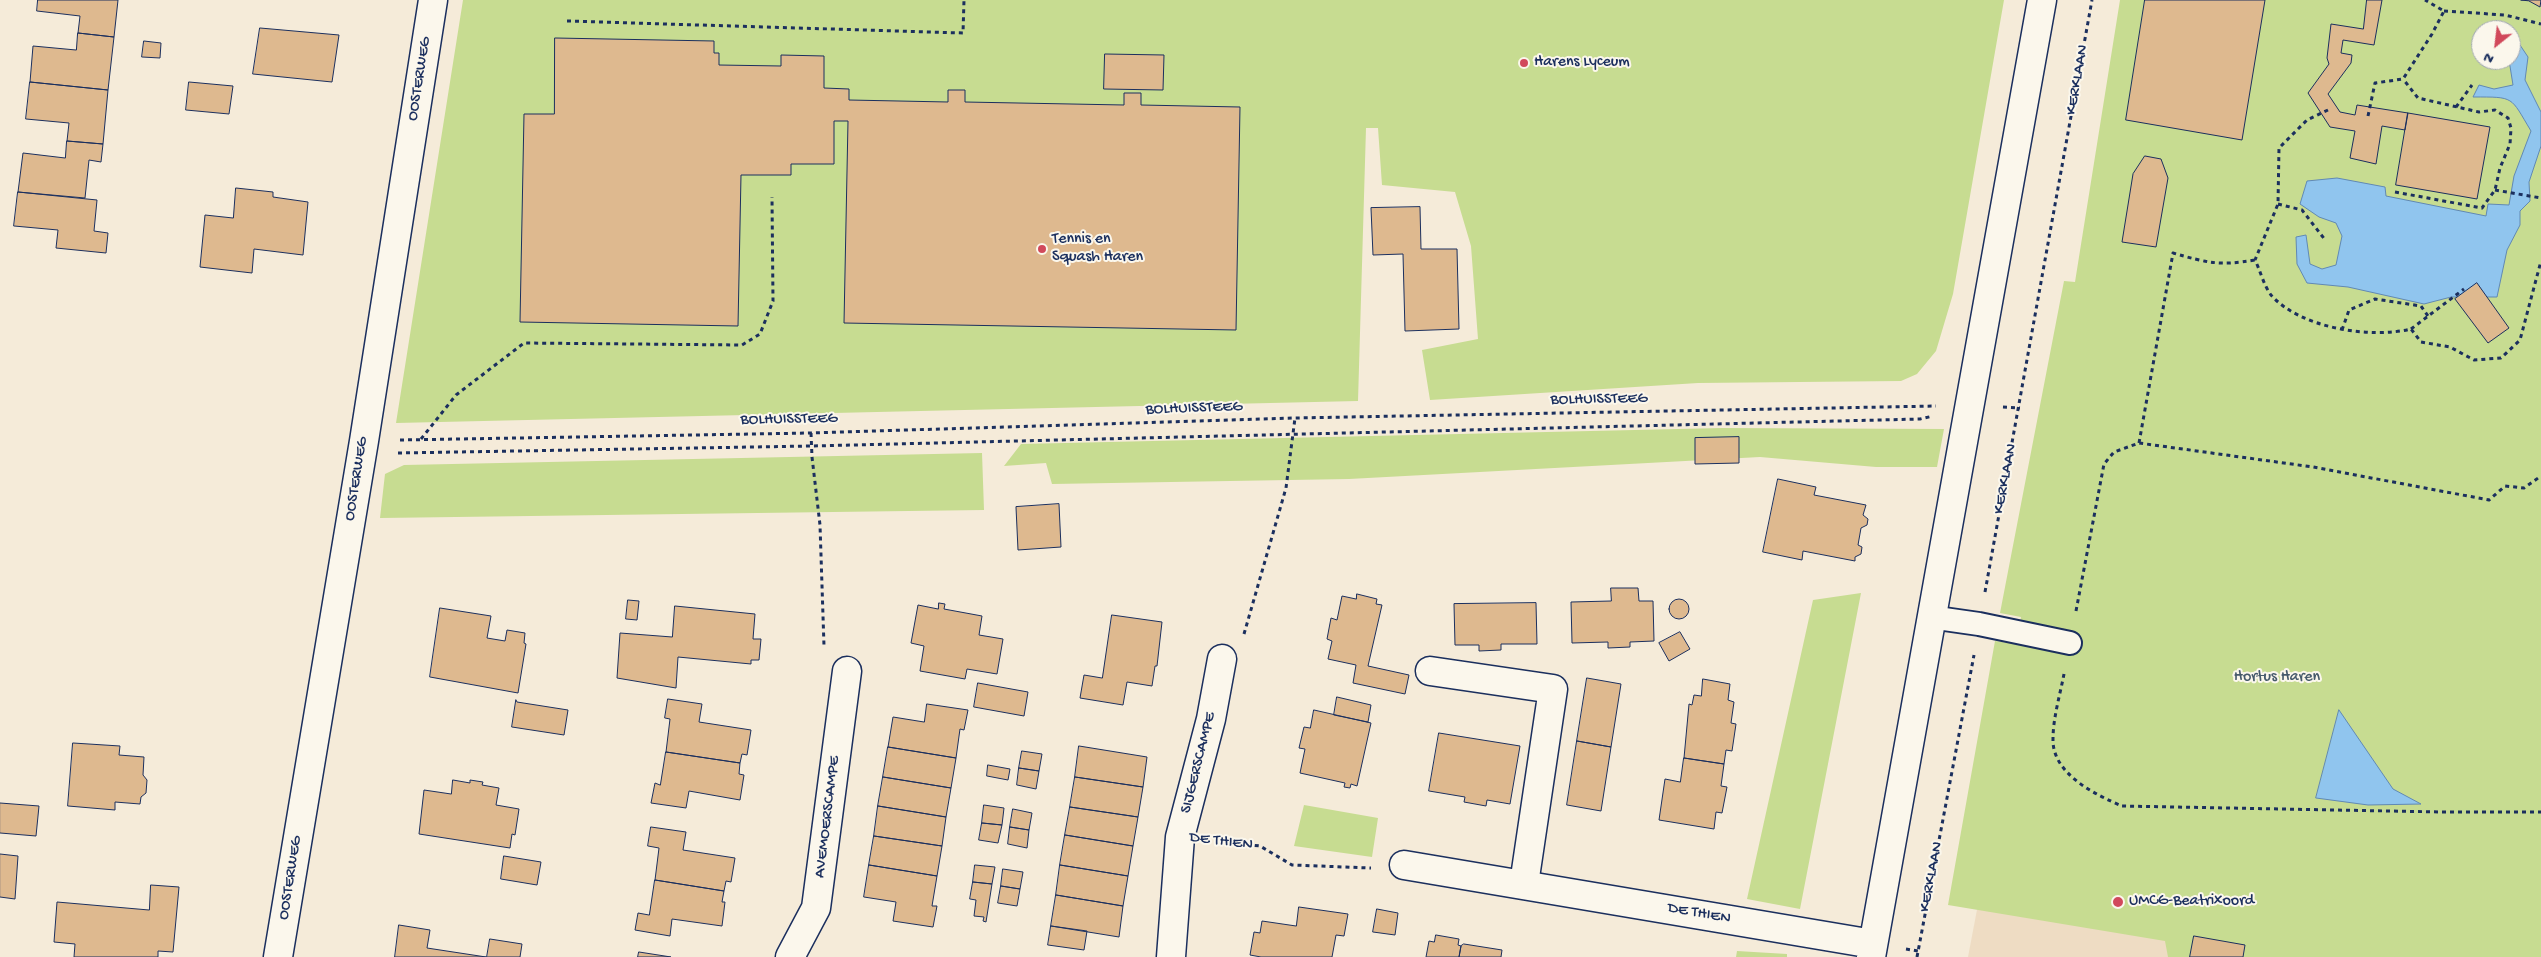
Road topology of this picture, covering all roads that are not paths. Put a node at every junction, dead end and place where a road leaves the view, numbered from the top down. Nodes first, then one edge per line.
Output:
1 (433, 0) edge
2 (2042, 0) edge
3 (1930, 617) junction
4 (2070, 643) road end
5 (1222, 659) road end
6 (847, 671) road end
7 (1430, 672) dead end
8 (1404, 864) road end
9 (1524, 884) junction
10 (1872, 950) edge
11 (278, 957) edge
12 (790, 957) edge
13 (1171, 957) edge

1 - 11 street, OOSTERWEG
2 - 3 street
3 - 4 lane
3 - 10 street
5 - 13 street, SIJGERSCAMPE
6 - 12 street, AVEMOERSCAMPE
7 - 9 street
8 - 9 street, DE THIEN
9 - 10 street, DE THIEN

